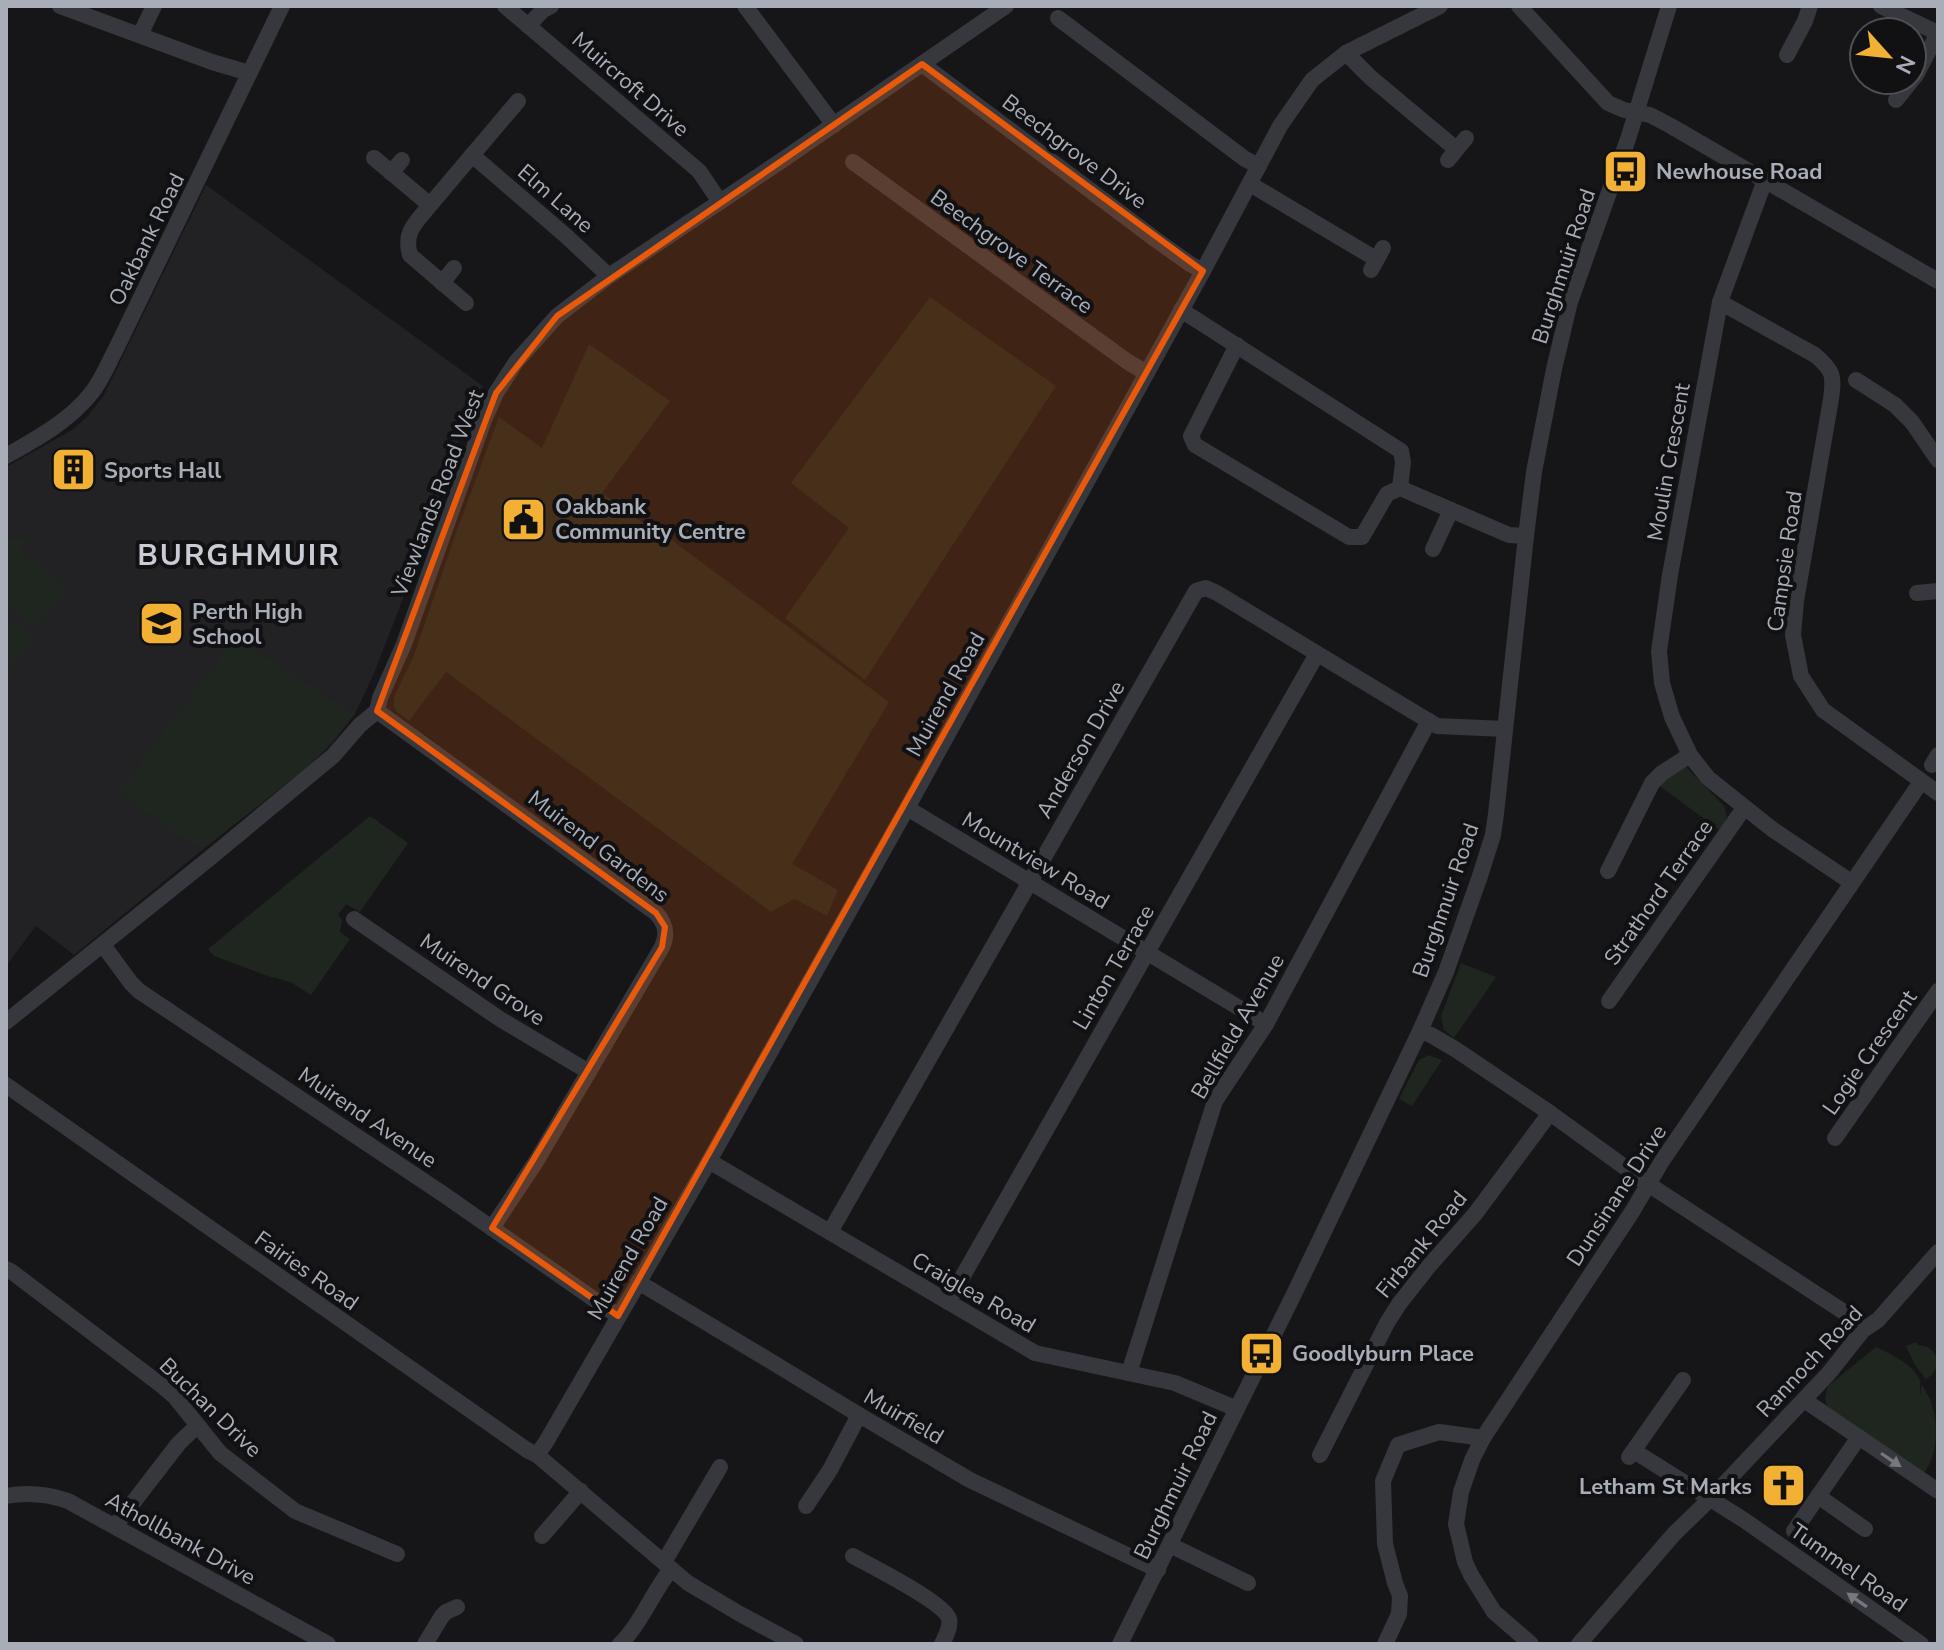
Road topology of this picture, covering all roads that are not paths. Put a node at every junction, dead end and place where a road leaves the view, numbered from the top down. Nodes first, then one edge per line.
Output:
1 (60, 6) edge
2 (154, 6) edge
3 (282, 6) edge
4 (505, 6) edge
5 (551, 6) edge
6 (745, 6) edge
7 (1006, 6) edge
8 (1440, 6) edge
9 (1519, 6) edge
10 (1669, 6) edge
11 (1810, 6) edge
12 (1881, 6) edge
13 (528, 26) junction
14 (1062, 27) dead end
15 (1938, 33) edge
16 (140, 35) junction
17 (1346, 53) junction
18 (1787, 55) dead end
19 (922, 64) junction
20 (249, 73) junction
21 (1896, 100) dead end
22 (518, 101) dead end
23 (1635, 113) junction
24 (834, 125) junction
25 (1457, 149) dead end
26 (472, 155) junction
27 (374, 158) dead end
28 (853, 162) dead end
29 (1259, 166) junction
30 (1765, 180) junction
31 (1250, 184) junction
32 (720, 202) junction
33 (430, 205) junction
34 (1377, 259) dead end
35 (454, 268) dead end
36 (1203, 271) junction
37 (609, 276) junction
38 (1938, 281) edge
39 (442, 283) junction
40 (1720, 302) junction
41 (466, 303) dead end
42 (1181, 310) junction
43 (1237, 345) junction
44 (1147, 373) junction
45 (1856, 380) dead end
46 (6, 456) edge
47 (1938, 460) edge
48 (1400, 488) junction
49 (1451, 510) junction
50 (1526, 536) junction
51 (1433, 549) dead end
52 (1938, 591) edge
53 (1917, 593) dead end
54 (1317, 654) junction
55 (377, 711) junction
56 (1429, 721) junction
57 (1505, 729) junction
58 (1690, 755) junction
59 (1921, 782) junction
60 (1938, 793) edge
61 (907, 808) junction
62 (1744, 808) junction
63 (1608, 871) dead end
64 (1030, 882) junction
65 (1850, 886) junction
66 (354, 919) dead end
67 (103, 945) junction
68 (1146, 953) junction
69 (1938, 991) edge
70 (1609, 1001) dead end
71 (6, 1022) edge
72 (1266, 1024) junction
73 (1420, 1031) junction
74 (589, 1072) junction
75 (6, 1085) edge
76 (1550, 1113) junction
77 (1835, 1138) dead end
78 (709, 1161) junction
79 (1648, 1184) junction
80 (492, 1228) junction
81 (830, 1232) junction
82 (1938, 1253) edge
83 (6, 1269) edge
84 (638, 1282) junction
85 (948, 1302) junction
86 (618, 1316) junction
87 (1863, 1330) junction
88 (1129, 1373) junction
89 (1683, 1380) dead end
90 (1804, 1400) junction
91 (1237, 1409) junction
92 (859, 1415) junction
93 (197, 1426) junction
94 (1859, 1437) junction
95 (1483, 1438) junction
96 (537, 1455) junction
97 (1320, 1455) dead end
98 (720, 1467) dead end
99 (581, 1491) junction
100 (1938, 1491) edge
101 (7, 1492) edge
102 (1818, 1496) junction
103 (1711, 1498) junction
104 (806, 1506) dead end
105 (115, 1526) junction
106 (1865, 1529) dead end
107 (1794, 1531) dead end
108 (542, 1536) dead end
109 (1170, 1545) junction
110 (397, 1554) dead end
111 (853, 1556) dead end
112 (668, 1566) junction
113 (1158, 1570) junction
114 (1248, 1583) dead end
115 (457, 1607) dead end
116 (328, 1644) edge
117 (425, 1644) edge
118 (620, 1644) edge
119 (796, 1644) edge
120 (942, 1644) edge
121 (1120, 1644) edge
122 (1385, 1644) edge
123 (1531, 1644) edge
124 (1579, 1644) edge
125 (1921, 1644) edge

1 - 16 street
2 - 16 street
3 - 20 street, Oakbank Road
4 - 13 street, Muircroft Drive
5 - 13 street
6 - 24 street
7 - 19 street, Viewlands Road West
8 - 17 street, Muirend Road
9 - 23 street
10 - 23 street, Burghmuir Road
11 - 18 street
12 - 15 street
13 - 32 street, Muircroft Drive
14 - 29 street
15 - 21 street
16 - 20 street
17 - 25 street
17 - 29 street, Muirend Road
19 - 24 street, Viewlands Road West
19 - 36 street, Beechgrove Drive
20 - 46 street, Oakbank Road
22 - 26 street
23 - 30 street
23 - 50 street, Burghmuir Road
24 - 32 street, Viewlands Road West
26 - 33 street
26 - 37 street, Elm Lane
27 - 33 street
28 - 44 street, Beechgrove Terrace
29 - 31 street, Muirend Road
30 - 38 street
30 - 40 street, Moulin Crescent
31 - 34 street
31 - 36 street, Muirend Road
32 - 37 street, Viewlands Road West
33 - 39 street
35 - 39 street
36 - 42 street, Muirend Road
37 - 55 street, Viewlands Road West
39 - 41 street
40 - 58 street, Moulin Crescent
40 - 59 street, Campsie Road
42 - 43 street
42 - 44 street, Muirend Road
43 - 48 street
43 - 48 street
44 - 61 street, Muirend Road
45 - 47 street
48 - 49 street
49 - 50 street
49 - 51 street
50 - 57 street, Burghmuir Road
52 - 53 street
54 - 56 street, Anderson Drive
54 - 64 street, Anderson Drive
54 - 68 street, Linton Terrace
55 - 67 street, Viewlands Road West
55 - 74 street, Muirend Gardens
56 - 57 street, Anderson Drive
56 - 72 street, Bellfield Avenue
57 - 73 street, Burghmuir Road
58 - 62 street, Moulin Crescent
58 - 63 street
59 - 60 street, Campsie Road
59 - 65 street, Dunsinane Drive
61 - 64 street, Mountview Road
61 - 78 street, Muirend Road
62 - 65 street, Moulin Crescent
62 - 70 street, Strathord Terrace
64 - 68 street, Mountview Road
64 - 81 street, Anderson Drive
65 - 79 street, Dunsinane Drive
66 - 74 street, Muirend Grove
67 - 71 street, Viewlands Road West
67 - 80 street, Muirend Avenue
68 - 72 street, Mountview Road
68 - 85 street, Linton Terrace
69 - 77 street, Logie Crescent
72 - 88 street, Bellfield Avenue
73 - 76 street
73 - 91 street, Burghmuir Road
74 - 80 street, Muirend Gardens
75 - 96 street, Fairies Road
76 - 79 street
76 - 97 street, Firbank Road
78 - 81 street, Craiglea Road
78 - 84 street, Muirend Road
79 - 87 street
79 - 95 street, Dunsinane Drive
80 - 86 street, Muirend Avenue
81 - 85 street, Craiglea Road
82 - 87 street, Rannoch Road
83 - 93 street, Buchan Drive
84 - 86 street, Muirend Road
84 - 92 street, Muirfield
85 - 88 street, Craiglea Road
86 - 96 street, Muirend Road
87 - 90 street, Rannoch Road
88 - 91 street, Craiglea Road
89 - 103 street
90 - 94 street
90 - 103 street, Rannoch Road
91 - 109 street, Burghmuir Road
92 - 104 street
92 - 113 street, Muirfield
93 - 105 street
93 - 110 street, Buchan Drive
94 -> 100 street
94 - 102 street
95 - 122 street
95 - 123 street, Dunsinane Drive
96 - 99 street, Fairies Road
98 - 112 street
99 - 108 street
99 - 112 street, Fairies Road
101 - 105 street, Athollbank Drive
102 - 106 street
102 - 107 street
103 - 124 street, Rannoch Road
125 -> 103 street, Tummel Road
105 - 116 street, Athollbank Drive
109 - 113 street, Burghmuir Road
109 - 114 street
111 - 120 street
112 - 118 street
112 - 119 street, Fairies Road
113 - 121 street, Burghmuir Road
115 - 117 street

